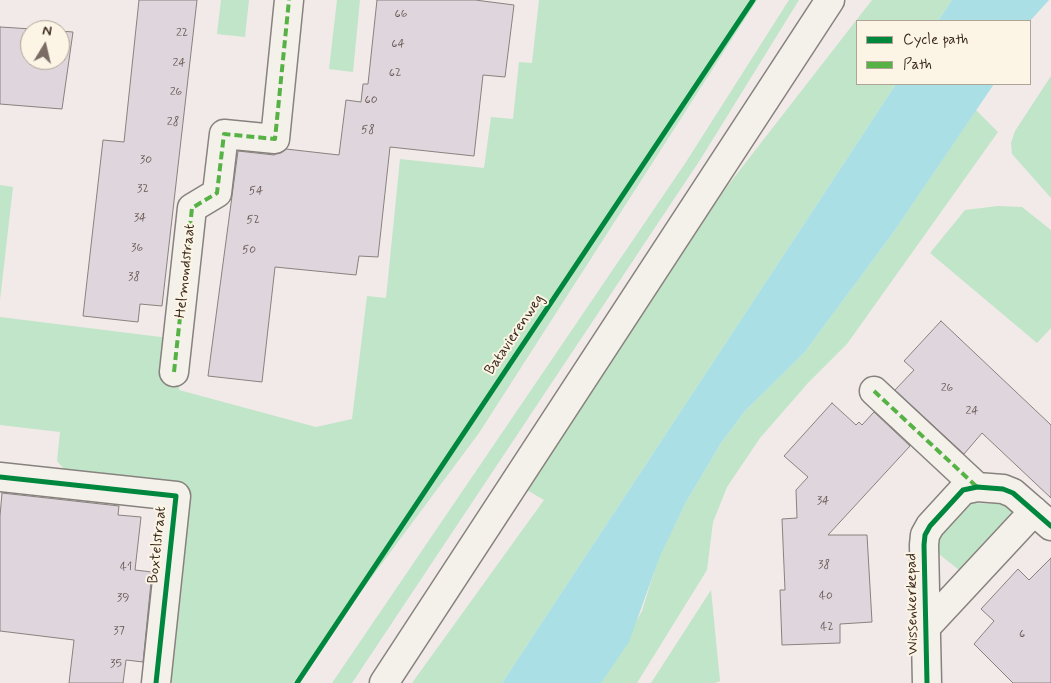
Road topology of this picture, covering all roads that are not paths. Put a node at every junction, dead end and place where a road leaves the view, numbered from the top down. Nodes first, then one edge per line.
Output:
1 (288, 0) edge
2 (830, 0) edge
3 (174, 372) dead end
4 (874, 391) dead end
5 (0, 476) edge
6 (977, 487) junction
7 (1042, 519) edge
8 (927, 626) junction
9 (156, 683) edge
10 (384, 683) edge
11 (927, 683) edge

1 - 3 street, Helmondstraat
2 - 10 street
4 - 6 street
5 - 9 street, Boxtelstraat
6 - 7 street, Wissenkerkepad
6 - 8 street, Wissenkerkepad
7 - 8 street, Wissenkerkepad
8 - 11 street, Wissenkerkepad

